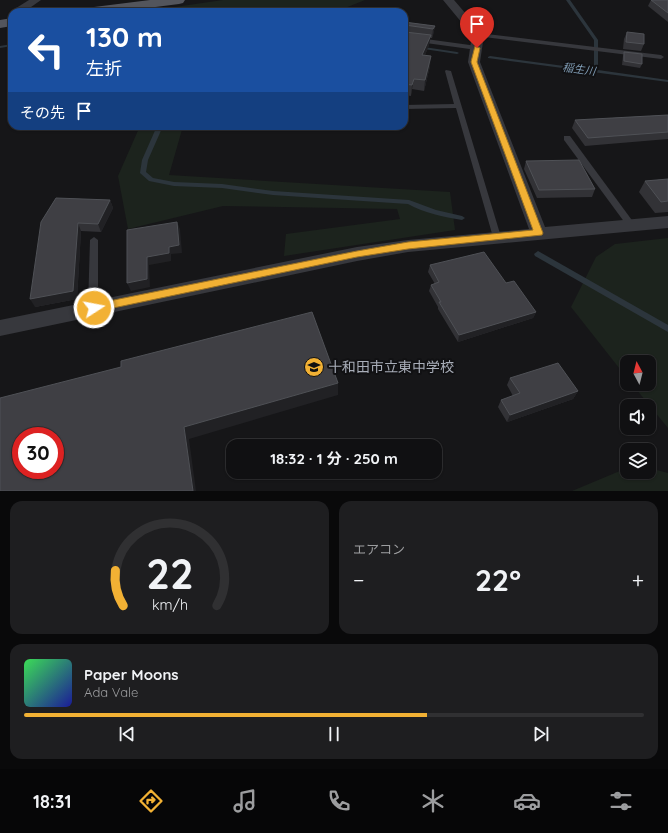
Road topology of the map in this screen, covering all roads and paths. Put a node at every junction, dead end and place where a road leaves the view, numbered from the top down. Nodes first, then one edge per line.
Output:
1 (36, 0) edge
2 (179, 0) edge
3 (448, 0) edge
4 (23, 8) edge
5 (117, 8) edge
6 (408, 38) edge
7 (478, 42) junction
8 (661, 57) dead end
9 (448, 71) dead end
10 (458, 106) junction
11 (408, 107) edge
12 (567, 138) dead end
13 (668, 222) edge
14 (631, 226) junction
15 (539, 233) junction
16 (497, 237) junction
17 (94, 240) dead end
18 (94, 308) junction
19 (0, 328) edge

1 - 4 street
2 - 5 main road
3 - 7 street
6 - 7 lane
7 - 8 lane
7 - 15 street
9 - 10 lane
10 - 11 lane
10 - 16 lane
12 - 14 lane
13 - 14 street
14 - 15 street
15 - 16 street
16 - 18 street
17 - 18 lane
18 - 19 street

